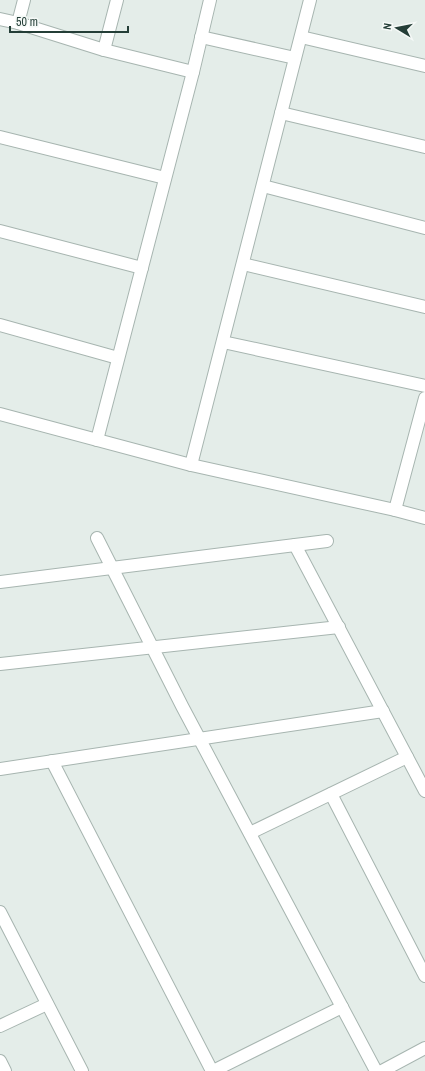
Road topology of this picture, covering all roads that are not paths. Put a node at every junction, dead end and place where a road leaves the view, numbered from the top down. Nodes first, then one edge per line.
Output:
1 (24, 0) edge
2 (117, 0) edge
3 (210, 0) edge
4 (310, 0) edge
5 (0, 19) edge
6 (18, 23) junction
7 (201, 37) junction
8 (301, 37) junction
9 (104, 50) junction
10 (295, 58) junction
11 (425, 66) edge
12 (193, 72) junction
13 (281, 113) junction
14 (0, 136) edge
15 (425, 147) edge
16 (165, 178) junction
17 (263, 186) junction
18 (425, 228) edge
19 (0, 231) edge
20 (243, 264) junction
21 (142, 268) junction
22 (425, 307) edge
23 (0, 325) edge
24 (223, 342) junction
25 (118, 358) junction
26 (425, 386) edge
27 (425, 398) edge
28 (0, 414) edge
29 (97, 440) junction
30 (191, 465) junction
31 (395, 510) junction
32 (425, 518) edge
33 (97, 538) dead end
34 (327, 541) dead end
35 (295, 545) junction
36 (112, 568) junction
37 (0, 582) edge
38 (339, 627) junction
39 (152, 647) junction
40 (0, 664) edge
41 (383, 711) junction
42 (199, 739) junction
43 (407, 757) junction
44 (52, 761) junction
45 (0, 768) edge
46 (425, 791) edge
47 (331, 794) junction
48 (250, 834) junction
49 (0, 912) edge
50 (425, 976) edge
51 (47, 1004) junction
52 (342, 1007) junction
53 (0, 1026) edge
54 (425, 1048) edge
55 (0, 1061) edge
56 (5, 1071) edge
57 (82, 1071) edge
58 (212, 1071) edge
59 (376, 1071) edge
60 (382, 1071) edge

1 - 6 street
2 - 9 street
3 - 7 street
4 - 8 street
5 - 6 street
6 - 9 street
7 - 10 street
7 - 12 street
8 - 10 street
8 - 11 street
9 - 12 street
10 - 13 street
12 - 16 street
13 - 15 street
13 - 17 street
14 - 16 street
16 - 21 street
17 - 18 street
17 - 20 street
19 - 21 street
20 - 22 street
20 - 24 street
21 - 25 street
23 - 25 street
24 - 26 street
24 - 30 street
25 - 29 street
27 - 31 street
28 - 29 street
29 - 30 street
30 - 31 street
31 - 32 street
33 - 36 street
34 - 35 street
35 - 36 street
35 - 38 street
36 - 37 street
36 - 39 street
38 - 39 street
38 - 41 street
39 - 40 street
39 - 42 street
41 - 42 street
41 - 43 street
42 - 44 street
42 - 48 street
43 - 46 street
43 - 47 street
44 - 45 street
44 - 58 street
47 - 48 street
47 - 50 street
48 - 52 street
49 - 51 street
51 - 53 street
51 - 57 street
52 - 58 street
52 - 59 street
54 - 60 street
55 - 56 street

